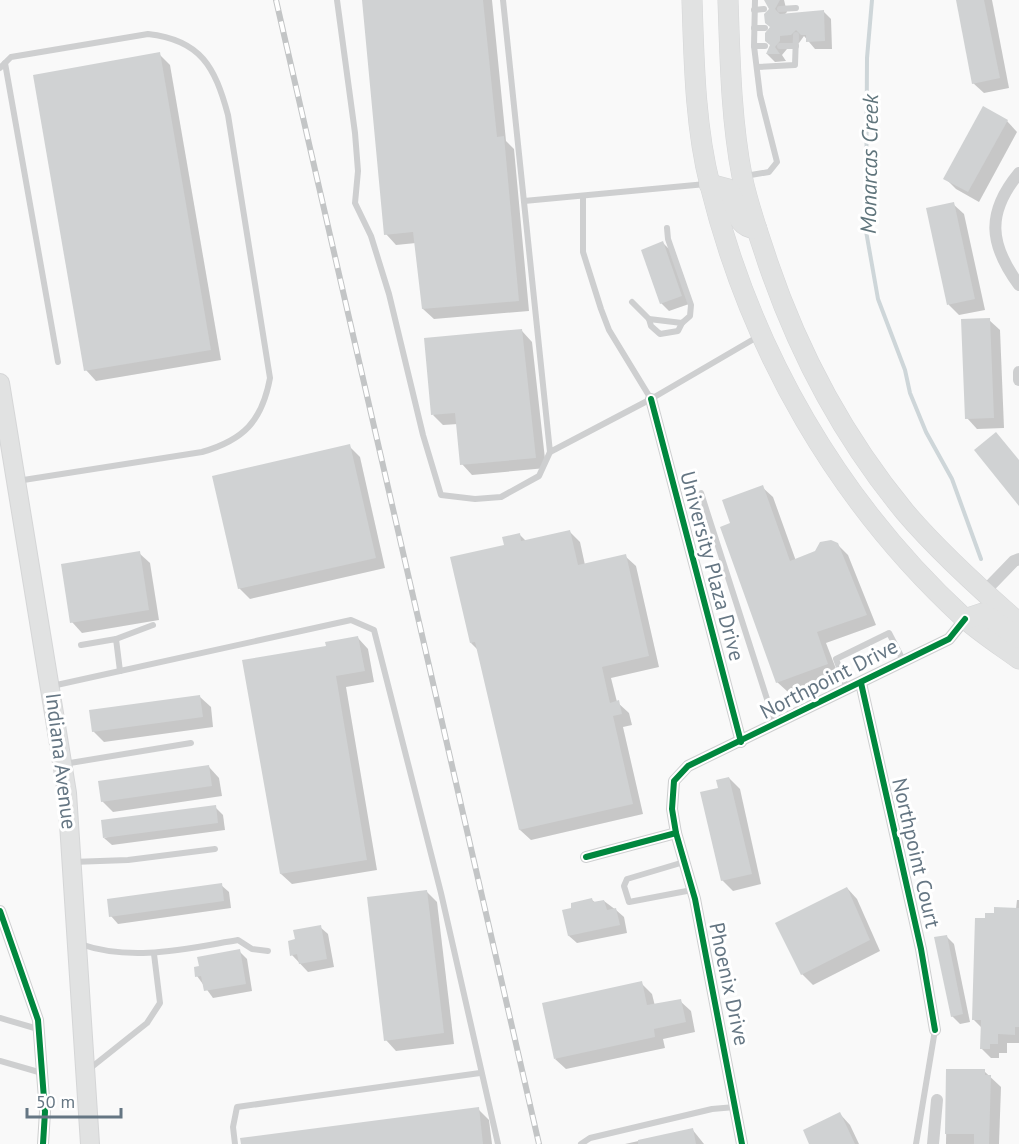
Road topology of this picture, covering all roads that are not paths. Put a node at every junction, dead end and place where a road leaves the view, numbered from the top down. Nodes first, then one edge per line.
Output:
1 (337, 0) edge
2 (504, 0) edge
3 (692, 0) edge
4 (728, 0) edge
5 (755, 0) edge
6 (796, 0) edge
7 (764, 9) dead end
8 (780, 9) dead end
9 (754, 10) junction
10 (754, 28) junction
11 (765, 28) dead end
12 (796, 35) dead end
13 (754, 46) junction
14 (765, 46) dead end
15 (780, 46) dead end
16 (796, 46) junction
17 (2, 64) edge
18 (757, 67) junction
19 (701, 130) junction
20 (1019, 173) edge
21 (742, 177) junction
22 (710, 184) junction
23 (583, 196) junction
24 (524, 201) junction
25 (667, 228) dead end
26 (757, 229) junction
27 (1019, 285) edge
28 (632, 302) dead end
29 (649, 319) junction
30 (682, 323) junction
31 (760, 336) junction
32 (58, 362) dead end
33 (1019, 372) edge
34 (1019, 380) edge
35 (0, 382) edge
36 (651, 399) junction
37 (550, 452) junction
38 (17, 481) junction
39 (701, 493) dead end
40 (872, 521) junction
41 (1019, 559) edge
42 (984, 592) junction
43 (965, 619) junction
44 (1019, 623) edge
45 (153, 625) dead end
46 (1019, 638) edge
47 (116, 639) junction
48 (81, 645) dead end
49 (1019, 659) edge
50 (903, 660) junction
51 (120, 671) junction
52 (861, 683) junction
53 (52, 686) junction
54 (847, 689) junction
55 (776, 724) junction
56 (741, 742) junction
57 (191, 743) dead end
58 (63, 764) junction
59 (676, 833) junction
60 (215, 849) dead end
61 (586, 857) dead end
62 (72, 862) junction
63 (684, 862) junction
64 (692, 890) junction
65 (0, 911) edge
66 (6, 941) edge
67 (77, 942) junction
68 (268, 951) dead end
69 (154, 954) junction
70 (0, 1018) edge
71 (39, 1029) junction
72 (934, 1030) joint
73 (0, 1061) edge
74 (42, 1073) junction
75 (86, 1073) junction
76 (480, 1073) junction
77 (937, 1100) dead end
78 (736, 1107) junction
79 (43, 1144) edge
80 (90, 1144) edge
81 (236, 1144) edge
82 (498, 1144) edge
83 (582, 1144) edge
84 (742, 1144) edge
85 (916, 1144) edge
86 (933, 1144) edge

1 - 37 lane
2 - 24 lane
3 - 19 main road
4 - 21 main road
5 - 9 lane
6 - 8 lane
7 - 9 lane
9 - 10 lane
10 - 11 lane
10 - 13 lane
12 - 16 lane
13 - 14 lane
13 - 18 lane
15 - 16 lane
16 - 18 lane
17 - 32 lane
17 - 38 lane
18 - 21 lane
19 - 21 main road
19 - 22 main road
20 - 27 street
21 - 26 main road
22 - 23 lane
22 - 26 main road
22 - 31 main road
23 - 24 lane
23 - 36 lane
24 - 37 lane
25 - 30 lane
26 - 42 main road
28 - 29 lane
29 - 30 lane
29 - 30 lane
31 - 36 lane
31 - 40 main road
33 - 34 street
35 - 38 main road, Indiana Avenue
36 - 37 lane
36 - 56 street, University Plaza Drive
38 - 53 main road, Indiana Avenue
39 - 55 lane
40 - 42 main road
40 - 43 main road
41 - 42 street
42 - 44 main road
43 - 46 main road
43 - 49 main road
43 - 50 street, Northpoint Drive
45 - 47 lane
47 - 48 lane
47 - 51 lane
50 - 52 street, Northpoint Drive
50 - 54 lane
51 - 53 lane
51 - 76 lane
52 - 54 street, Northpoint Drive
52 - 72 street, Northpoint Court
53 - 58 main road, Indiana Avenue
54 - 55 street, Northpoint Drive
55 - 56 street, Northpoint Drive
56 - 59 street, Northpoint Drive
57 - 58 lane
58 - 62 main road, Indiana Avenue
59 - 61 street
59 - 63 street, Phoenix Drive
60 - 62 lane
62 - 67 main road, Indiana Avenue
63 - 64 street, Phoenix Drive
63 - 64 lane
64 - 78 street, Phoenix Drive
65 - 66 street
66 - 71 street
67 - 69 lane
67 - 75 main road, Indiana Avenue
68 - 69 lane
69 - 75 lane
70 - 71 lane
71 - 74 street
72 - 85 lane
73 - 74 lane
74 - 79 street
75 - 80 main road, Indiana Avenue
76 - 81 lane
76 - 82 lane
77 - 86 street
78 - 83 lane
78 - 84 street, Phoenix Drive

